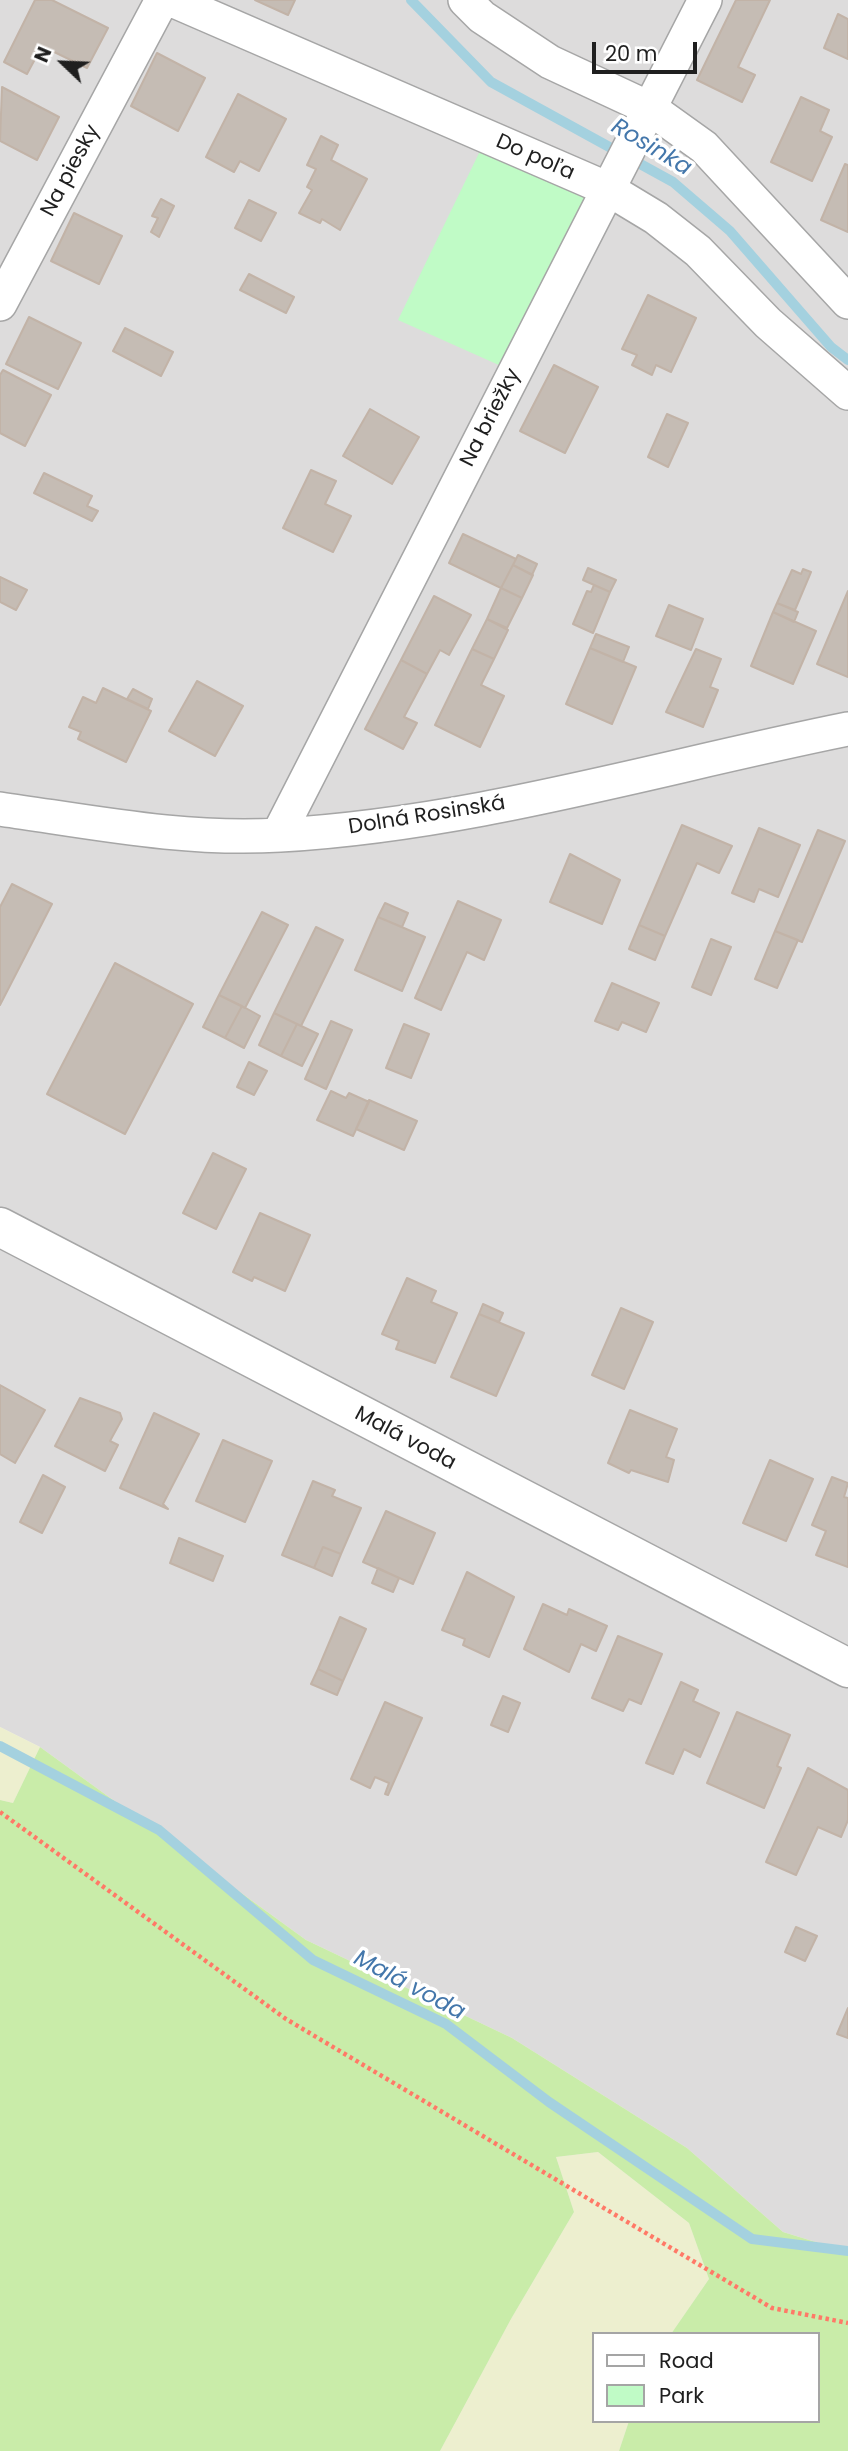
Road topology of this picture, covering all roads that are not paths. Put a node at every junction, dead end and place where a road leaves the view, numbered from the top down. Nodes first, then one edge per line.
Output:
1 (162, 0) edge
2 (172, 0) edge
3 (465, 0) edge
4 (705, 0) edge
5 (643, 123) junction
6 (614, 178) junction
7 (848, 302) edge
8 (0, 304) edge
9 (848, 393) edge
10 (848, 729) edge
11 (0, 809) edge
12 (278, 835) junction
13 (0, 1227) edge
14 (848, 1668) edge

1 - 8 street, Na piesky
2 - 6 street, Do poľa
3 - 5 street
4 - 5 street, Na briežky
5 - 6 street, Na briežky
5 - 7 street
6 - 9 street, Do poľa
6 - 12 street, Na briežky
10 - 12 street, Dolná Rosinská
11 - 12 street, Dolná Rosinská
13 - 14 street, Malá voda

